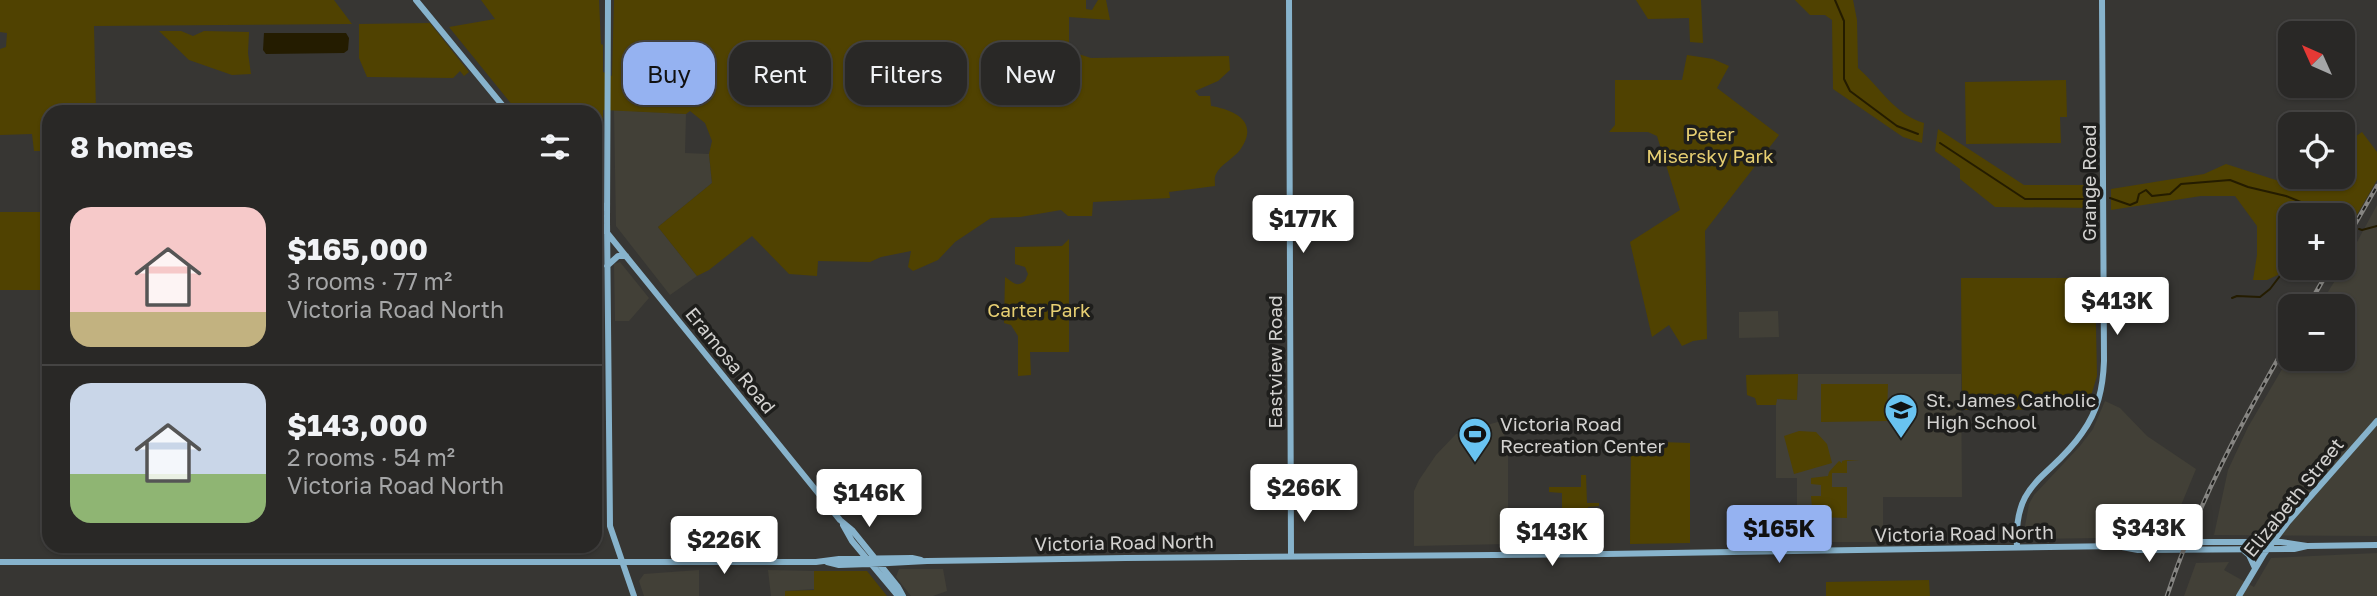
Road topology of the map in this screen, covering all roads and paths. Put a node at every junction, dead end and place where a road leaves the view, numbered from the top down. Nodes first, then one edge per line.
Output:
1 (416, 0) edge
2 (608, 0) edge
3 (1289, 0) edge
4 (2102, 0) edge
5 (502, 105) edge
6 (607, 204) junction
7 (602, 208) edge
8 (602, 227) edge
9 (607, 233) junction
10 (626, 256) junction
11 (607, 266) junction
12 (2377, 421) edge
13 (2288, 522) junction
14 (843, 523) junction
15 (852, 541) junction
16 (2273, 542) junction
17 (2296, 542) junction
18 (2377, 545) edge
19 (2182, 546) junction
20 (2307, 546) junction
21 (2017, 547) junction
22 (2242, 549) junction
23 (2267, 549) junction
24 (1291, 555) junction
25 (843, 558) junction
26 (865, 558) junction
27 (872, 561) junction
28 (927, 561) junction
29 (0, 562) edge
30 (621, 562) junction
31 (827, 562) junction
32 (880, 564) junction
33 (900, 564) junction
34 (2255, 568) junction
35 (893, 580) junction
36 (634, 596) edge
37 (900, 596) edge
38 (2239, 596) edge

1 - 5 main road
2 - 6 main road
3 - 24 main road, Eastview Road
4 - 21 main road, Grange Road
6 - 7 main road
6 - 9 main road
8 - 9 main road, Eramosa Road
9 - 10 main road, Eramosa Road
9 - 11 main road
10 - 11 main road
10 - 14 main road, Eramosa Road
11 - 30 main road
12 - 13 main road, Elizabeth Street
13 - 16 main road, Elizabeth Street
13 - 17 main road
14 - 15 main road, Eramosa Road
14 - 27 main road, Eramosa Road
15 - 25 main road
15 - 26 main road, Eramosa Road
16 - 17 main road
16 - 19 main road
16 - 23 main road, Elizabeth Street
17 - 20 main road
18 - 20 main road
19 - 21 main road, Victoria Road North
19 - 22 main road
20 - 23 main road
21 - 24 main road, Victoria Road North
22 - 23 main road
22 - 34 main road
23 - 34 main road, Elizabeth Street
24 - 28 main road, Victoria Road North
25 - 26 main road, Victoria Road North
25 - 31 main road, Victoria Road North
26 - 27 main road, Victoria Road North
27 - 28 main road, Victoria Road North
27 - 31 main road, Victoria Road North
27 - 32 main road, Eramosa Road
27 - 37 main road, Eramosa Road
28 - 33 main road, Victoria Road North
29 - 30 main road, Victoria Road North
30 - 31 main road, Victoria Road North
30 - 36 main road
32 - 33 main road, Victoria Road North
32 - 35 main road, Eramosa Road
33 - 35 main road
34 - 38 main road, Elizabeth Street
35 - 37 main road, Eramosa Road

